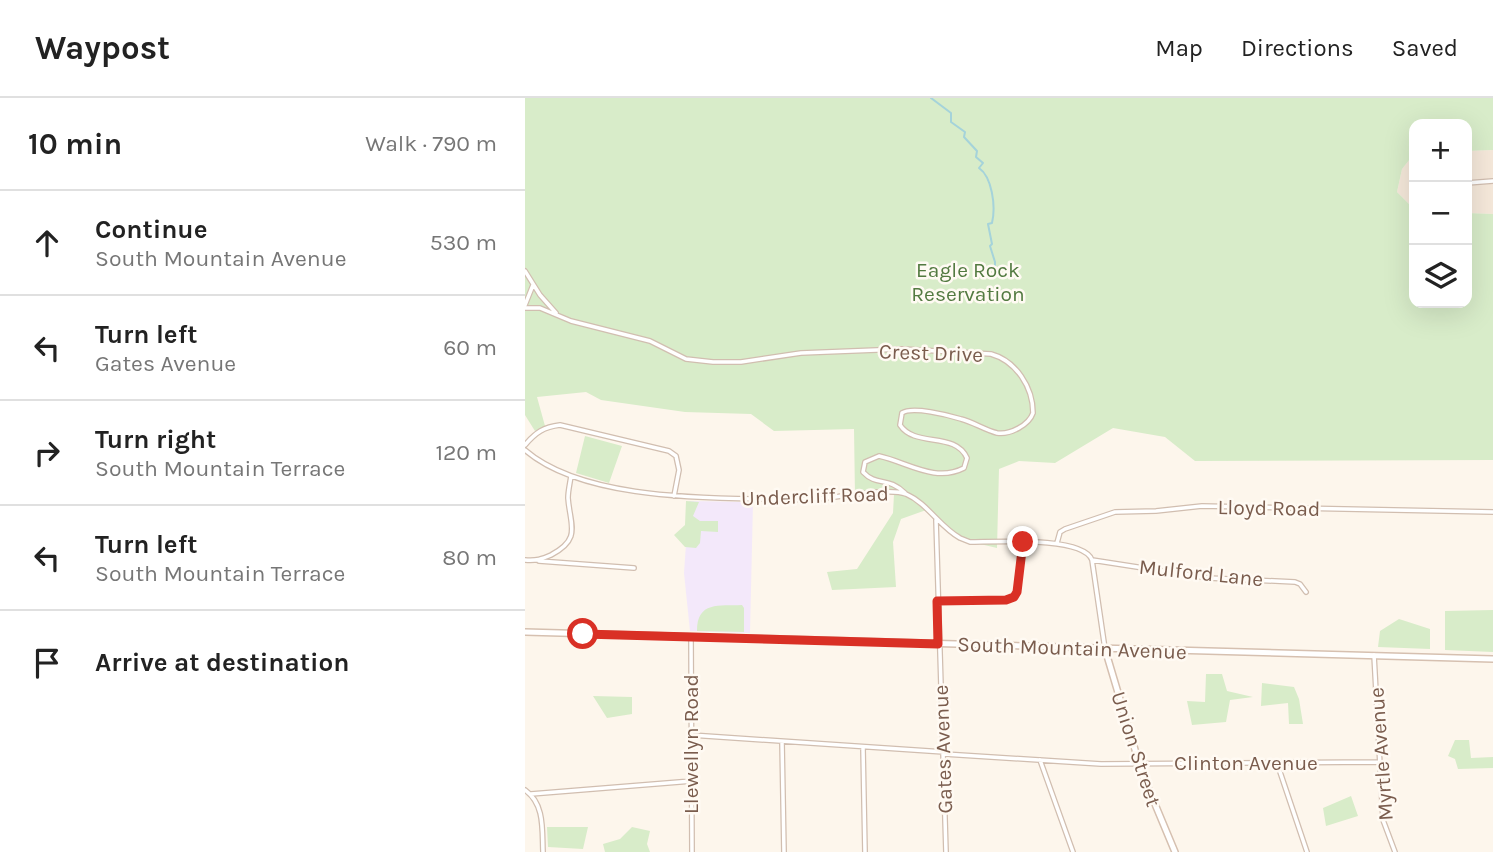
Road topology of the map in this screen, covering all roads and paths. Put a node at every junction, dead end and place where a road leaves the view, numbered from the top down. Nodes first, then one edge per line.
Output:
1 (1493, 181) edge
2 (1472, 183) edge
3 (525, 271) edge
4 (533, 285) junction
5 (525, 307) edge
6 (558, 315) junction
7 (525, 447) edge
8 (572, 475) junction
9 (905, 493) junction
10 (674, 496) junction
11 (1493, 512) edge
12 (936, 520) junction
13 (1023, 542) junction
14 (1057, 543) junction
15 (525, 560) edge
16 (1093, 560) junction
17 (537, 561) junction
18 (634, 568) dead end
19 (1306, 592) dead end
20 (937, 601) junction
21 (525, 632) edge
22 (691, 636) junction
23 (938, 644) junction
24 (1105, 649) junction
25 (1374, 655) junction
26 (1493, 659) edge
27 (691, 735) junction
28 (782, 742) junction
29 (863, 748) junction
30 (944, 753) junction
31 (1041, 760) junction
32 (1380, 762) junction
33 (1139, 763) junction
34 (1277, 763) junction
35 (692, 781) junction
36 (525, 790) edge
37 (531, 794) junction
38 (543, 852) edge
39 (692, 852) edge
40 (784, 852) edge
41 (865, 852) edge
42 (946, 852) edge
43 (1073, 852) edge
44 (1175, 852) edge
45 (1307, 852) edge
46 (1395, 852) edge

1 - 2 street
3 - 4 street
4 - 5 street, Crest Drive
4 - 6 street
5 - 6 street, Crest Drive
6 - 9 street, Crest Drive
7 - 8 street, Undercliff Road
7 - 10 street
8 - 10 street, Undercliff Road
8 - 17 street
9 - 10 street, Undercliff Road
9 - 12 street, Undercliff Road
11 - 14 street, Lloyd Road
12 - 13 street, Undercliff Road
12 - 20 street, Gates Avenue
13 - 14 street, Undercliff Road
13 - 20 street
14 - 16 street, Undercliff Road
15 - 17 street
16 - 19 street, Mulford Lane
16 - 24 street, Union Street
17 - 18 street
20 - 23 street, Gates Avenue
21 - 22 street, South Mountain Avenue
22 - 23 street, South Mountain Avenue
22 - 27 street, Llewellyn Road
23 - 24 street, South Mountain Avenue
23 - 30 street, Gates Avenue
24 - 25 street, South Mountain Avenue
24 - 33 street, Union Street
25 - 26 street, South Mountain Avenue
25 - 32 street, Myrtle Avenue
27 - 28 street, Clinton Avenue
27 - 35 street, Llewellyn Road
28 - 29 street, Clinton Avenue
28 - 40 street
29 - 30 street, Clinton Avenue
29 - 41 street
30 - 31 street, Clinton Avenue
30 - 42 street, Gates Avenue
31 - 33 street, Clinton Avenue
31 - 43 street
32 - 34 street, Clinton Avenue
32 - 46 street, Myrtle Avenue
33 - 34 street, Clinton Avenue
33 - 44 street, Union Street
34 - 45 street
35 - 37 street
35 - 39 street, Llewellyn Road
36 - 37 street
37 - 38 street

